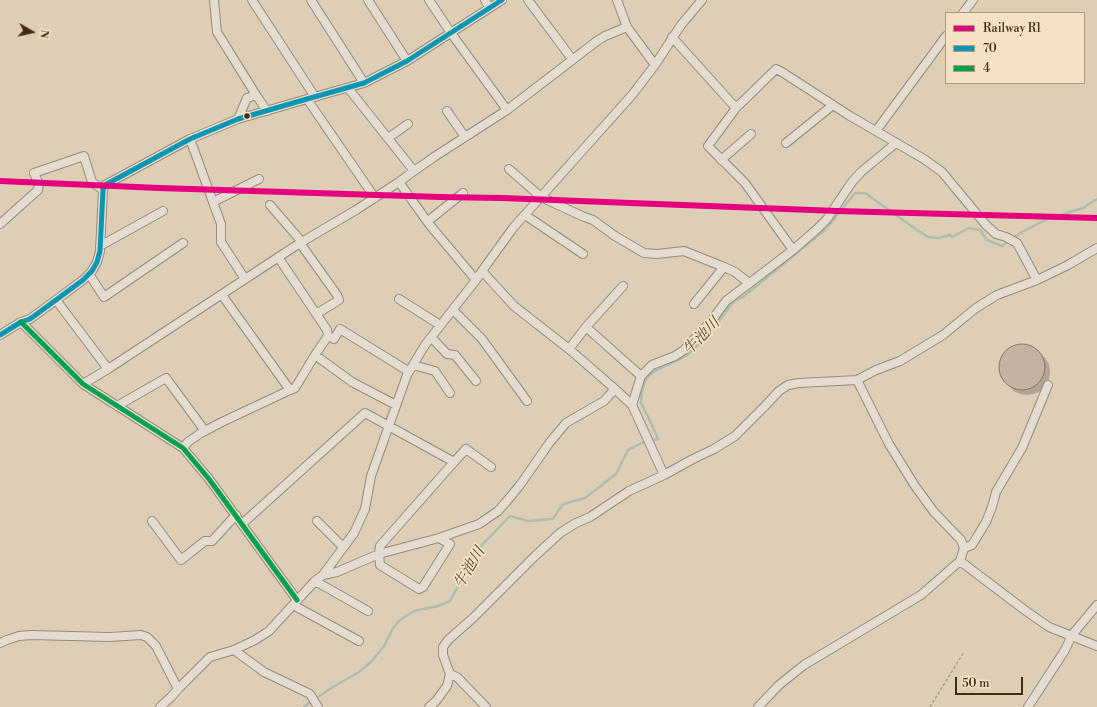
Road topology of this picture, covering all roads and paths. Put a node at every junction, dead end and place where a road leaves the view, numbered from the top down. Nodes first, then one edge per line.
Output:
1 (214, 0) edge
2 (252, 0) edge
3 (311, 0) edge
4 (368, 0) edge
5 (429, 0) edge
6 (485, 0) edge
7 (502, 0) edge
8 (528, 0) edge
9 (617, 0) edge
10 (702, 0) edge
11 (973, 0) edge
12 (489, 7) junction
13 (964, 12) edge
14 (627, 27) junction
15 (451, 33) junction
16 (672, 37) junction
17 (945, 37) edge
18 (572, 59) junction
19 (407, 61) junction
20 (655, 65) junction
21 (364, 83) junction
22 (348, 88) junction
23 (256, 95) junction
24 (311, 98) junction
25 (833, 105) junction
26 (736, 108) junction
27 (506, 110) junction
28 (267, 111) junction
29 (448, 111) dead end
30 (238, 119) junction
31 (408, 124) dead end
32 (876, 131) junction
33 (751, 134) dead end
34 (465, 136) junction
35 (388, 138) junction
36 (190, 140) junction
37 (786, 143) dead end
38 (896, 143) junction
39 (721, 160) junction
40 (509, 169) dead end
41 (414, 170) junction
42 (258, 179) dead end
43 (399, 182) junction
44 (103, 190) junction
45 (463, 193) dead end
46 (541, 197) junction
47 (375, 198) junction
48 (213, 202) junction
49 (270, 206) dead end
50 (163, 211) dead end
51 (0, 212) edge
52 (525, 215) junction
53 (428, 221) junction
54 (3, 222) edge
55 (183, 242) dead end
56 (301, 243) junction
57 (100, 246) junction
58 (1097, 248) edge
59 (793, 250) junction
60 (583, 254) dead end
61 (278, 257) junction
62 (724, 267) junction
63 (482, 271) junction
64 (89, 274) junction
65 (245, 279) junction
66 (476, 280) junction
67 (1037, 280) junction
68 (749, 283) junction
69 (623, 286) dead end
70 (222, 295) junction
71 (399, 299) dead end
72 (56, 300) junction
73 (694, 304) dead end
74 (453, 310) junction
75 (316, 314) junction
76 (21, 322) junction
77 (440, 325) junction
78 (586, 327) junction
79 (1, 332) edge
80 (328, 336) junction
81 (431, 337) junction
82 (569, 349) junction
83 (315, 355) junction
84 (410, 368) junction
85 (108, 369) junction
86 (641, 376) junction
87 (857, 380) junction
88 (476, 381) dead end
89 (82, 384) junction
90 (1048, 385) dead end
91 (615, 389) junction
92 (290, 390) junction
93 (450, 393) dead end
94 (527, 401) dead end
95 (396, 405) junction
96 (632, 405) junction
97 (118, 406) junction
98 (389, 426) junction
99 (205, 431) junction
100 (183, 448) junction
101 (454, 462) junction
102 (492, 467) dead end
103 (664, 475) junction
104 (236, 515) junction
105 (152, 521) dead end
106 (317, 521) dead end
107 (242, 524) junction
108 (440, 538) junction
109 (343, 547) junction
110 (964, 548) junction
111 (379, 554) junction
112 (960, 560) junction
113 (323, 575) junction
114 (315, 582) junction
115 (295, 602) junction
116 (1097, 605) edge
117 (368, 612) dead end
118 (1072, 635) junction
119 (359, 641) dead end
120 (0, 643) edge
121 (1097, 646) edge
122 (234, 650) junction
123 (964, 652) dead end
124 (450, 674) junction
125 (178, 689) junction
126 (160, 707) edge
127 (318, 707) edge
128 (429, 707) edge
129 (486, 707) edge
130 (758, 707) edge
131 (930, 707) edge
132 (1028, 707) edge

1 - 23 street
2 - 24 street
3 - 21 street
4 - 19 street
5 - 15 street
6 - 12 street
7 - 12 street
8 - 18 street
9 - 14 street
10 - 16 street
11 - 13 street
12 - 15 street
14 - 18 street
14 - 20 street
15 - 19 street
15 - 27 street
16 - 20 street
16 - 26 street
17 - 32 street
18 - 27 street
19 - 21 street
20 - 46 street
21 - 22 street
22 - 24 street
22 - 35 street
23 - 28 street
23 - 30 street
24 - 28 street
24 - 47 street
25 - 26 street
25 - 32 street
25 - 37 street
26 - 39 street
27 - 34 street
28 - 30 street
29 - 34 street
30 - 36 street
31 - 35 street
32 - 38 street
33 - 39 street
34 - 41 street
35 - 41 street
36 - 44 street
36 - 48 street
38 - 59 street
38 - 67 street
39 - 59 street
40 - 46 street
41 - 43 street
42 - 48 street
43 - 47 street
43 - 53 street
44 - 54 street
44 - 57 street
45 - 53 street
46 - 52 street
46 - 62 street
47 - 56 street
48 - 65 street
49 - 56 street
50 - 57 street
51 - 54 street
52 - 60 street
52 - 63 street
53 - 66 street
55 - 64 street
56 - 61 street
56 - 75 street
57 - 64 street
58 - 67 street
59 - 68 street
61 - 65 street
61 - 75 street
62 - 68 street
62 - 73 street
63 - 66 street
63 - 82 street
64 - 72 street
65 - 70 street
66 - 74 street
67 - 87 street
68 - 86 street
69 - 78 street
70 - 85 street
70 - 92 street
71 - 77 street
72 - 76 street
72 - 85 street
74 - 77 street
74 - 94 street
75 - 80 street
76 - 79 street
76 - 89 street
77 - 81 street
78 - 82 street
78 - 86 street
80 - 83 street
80 - 84 street
81 - 84 street
81 - 88 street
82 - 91 street
83 - 92 street
83 - 95 street
84 - 93 street
84 - 95 street
85 - 89 street
86 - 96 street
87 - 103 street
87 - 110 street
89 - 97 street
90 - 110 street
91 - 96 street
91 - 108 street
92 - 99 street
95 - 98 street
96 - 103 street
97 - 99 street
97 - 100 street
98 - 101 street
98 - 107 street
98 - 109 street
99 - 100 street
100 - 104 street
101 - 102 street
101 - 111 street
103 - 124 street
104 - 105 street
104 - 107 street
106 - 109 street
107 - 115 street
108 - 111 street
108 - 111 street
109 - 113 street
110 - 112 street
111 - 113 street
112 - 118 street
112 - 130 street
113 - 114 street
114 - 115 street
114 - 117 street
115 - 119 street
115 - 122 street
116 - 118 street
118 - 121 street
118 - 132 street
120 - 125 street
122 - 125 street
122 - 127 street
123 - 131 path
124 - 128 street
124 - 129 street
125 - 126 street

